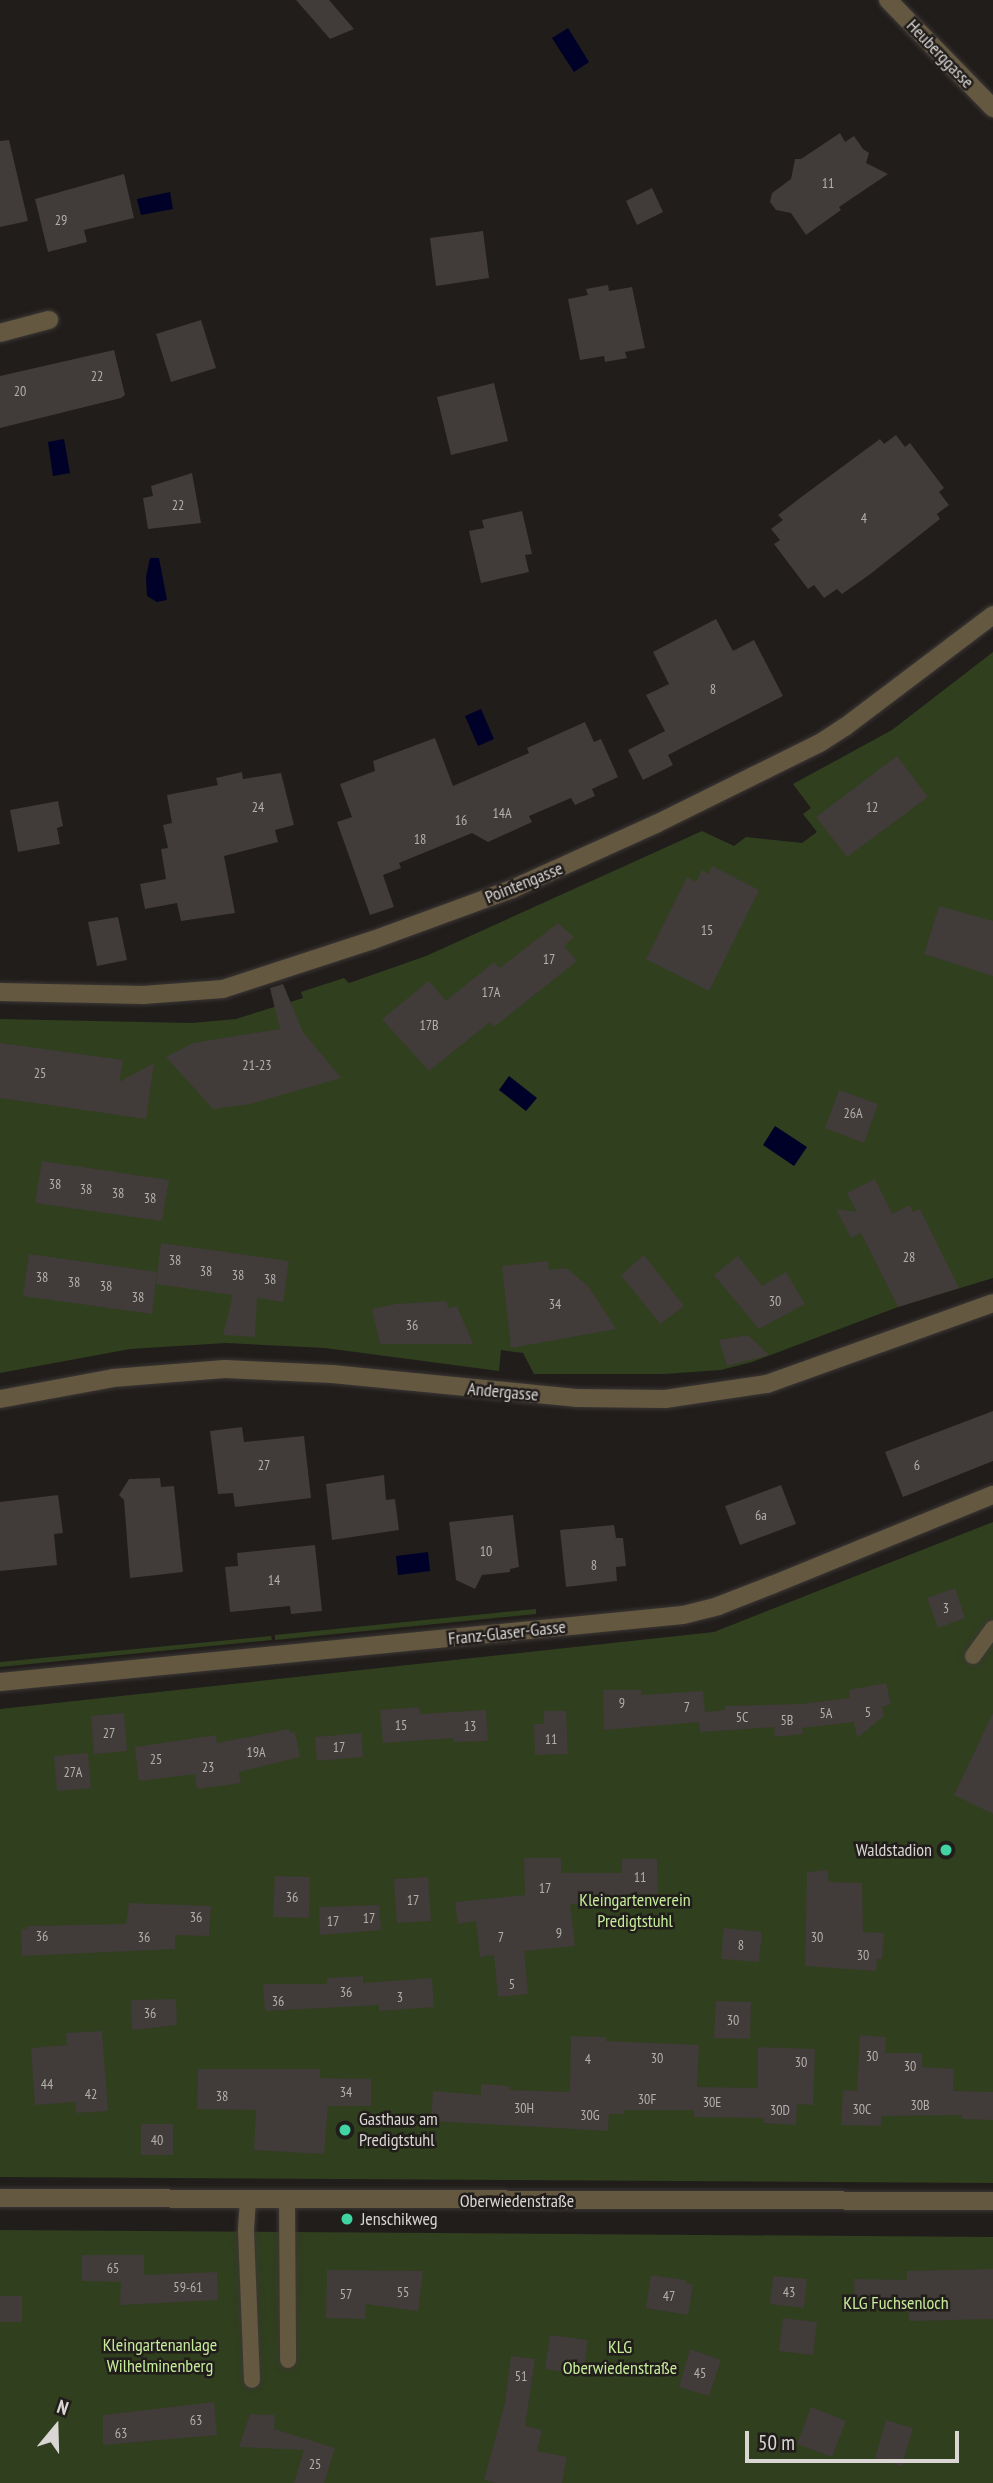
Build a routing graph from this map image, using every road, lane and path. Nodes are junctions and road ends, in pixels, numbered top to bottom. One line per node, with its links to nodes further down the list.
1 (888, 0): 2 (street, Heuberggasse)
2 (993, 108)
3 (49, 320): 4 (street)
4 (0, 333)
5 (993, 615): 6 (street, Pointengasse)
6 (0, 992)
7 (993, 1303): 8 (street, Andergasse)
8 (0, 1399)
9 (993, 1495): 12 (street, Franz-Glaser-Gasse)
10 (993, 1628): 11 (lane)
11 (973, 1656)
12 (0, 1682)
13 (0, 2198): 14 (street, Oberwiedenstraße)
14 (248, 2200): 15 (street, Oberwiedenstraße); 18 (lane)
15 (287, 2200): 16 (street, Oberwiedenstraße); 17 (lane)
16 (993, 2202)
17 (288, 2360)
18 (252, 2380)

